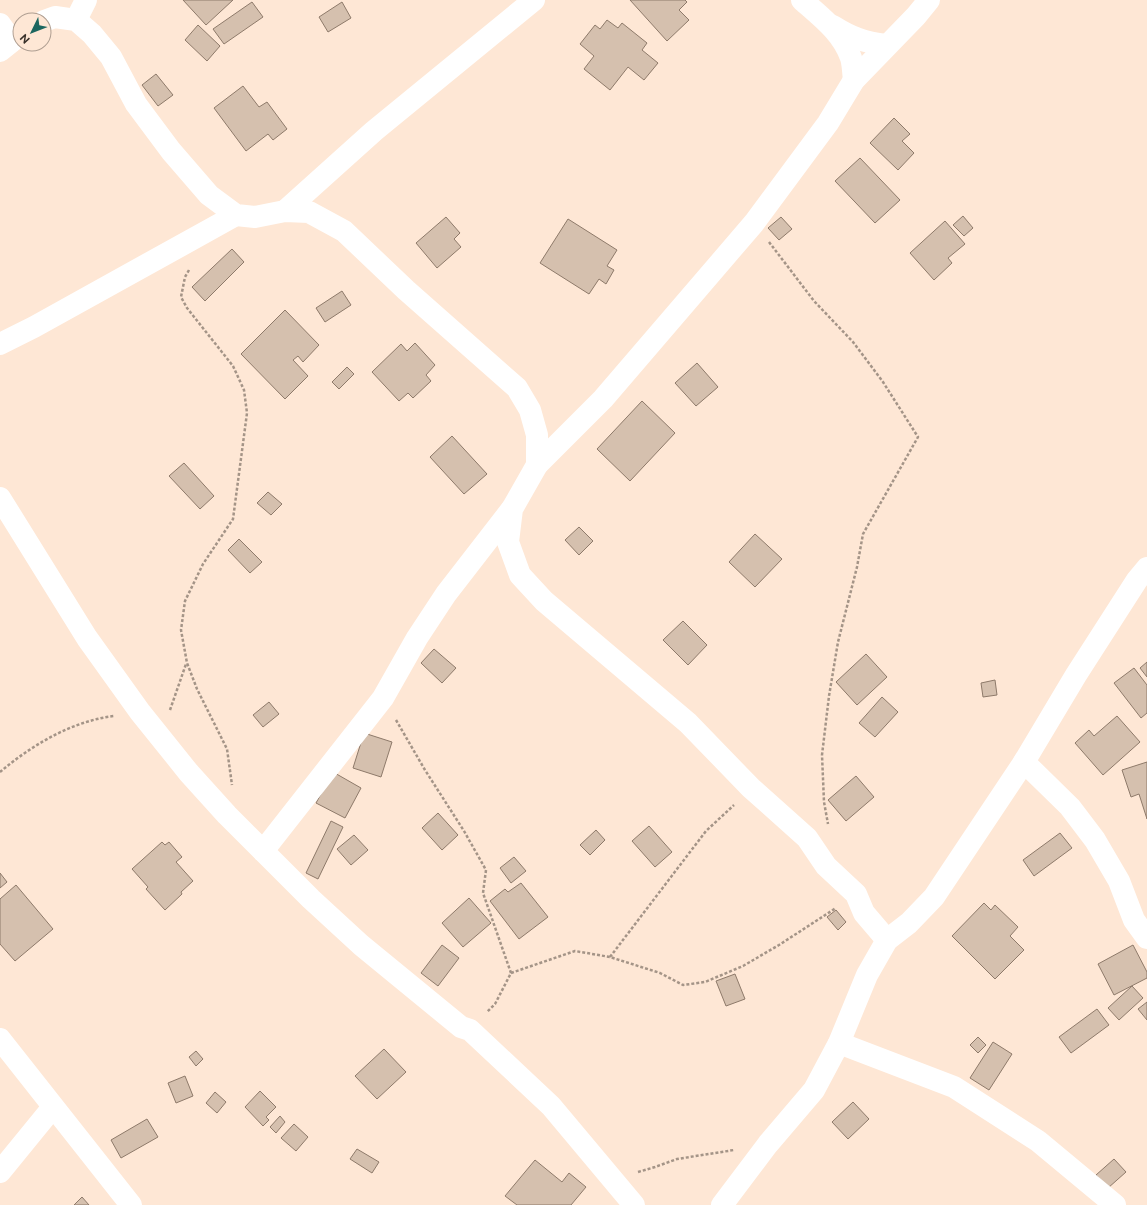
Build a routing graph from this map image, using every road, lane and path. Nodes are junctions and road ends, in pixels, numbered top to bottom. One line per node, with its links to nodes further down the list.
1 (86, 0): 6 (street)
2 (534, 0): 10 (street)
3 (802, 0): 7 (street)
4 (929, 0): 8 (street)
5 (52, 18): 6 (street)
6 (76, 20): 11 (street)
7 (828, 24): 8 (street); 9 (street)
8 (886, 45): 9 (street)
9 (854, 80): 12 (street)
10 (285, 211): 11 (street); 15 (street)
11 (236, 214): 14 (street)
12 (754, 223): 15 (street); 27 (path)
13 (192, 264): 19 (path)
14 (0, 344)
15 (537, 465): 17 (street)
16 (0, 498): 21 (street)
17 (512, 509): 20 (street); 25 (street)
18 (1147, 568): 23 (street)
19 (187, 663): 22 (path); 26 (path)
20 (383, 698): 28 (street); 33 (path)
21 (140, 712): 22 (street); 24 (path)
22 (161, 737): 26 (street)
23 (1024, 762): 30 (street); 31 (street)
24 (0, 772)
25 (752, 788): 29 (street); 32 (path)
26 (227, 815): 28 (street)
27 (829, 830)
28 (263, 851): 34 (street)
29 (856, 894): 31 (street); 32 (path)
30 (1147, 938)
31 (887, 940): 36 (street)
32 (610, 957): 33 (path)
33 (510, 973): 34 (path)
34 (470, 1030): 40 (street)
35 (0, 1039): 37 (street)
36 (839, 1043): 38 (street); 44 (street)
37 (53, 1106): 39 (street); 41 (street)
38 (768, 1144): 40 (path); 43 (street)
39 (0, 1172)
40 (613, 1180): 42 (street)
41 (131, 1205)
42 (634, 1205)
43 (722, 1205)
44 (1116, 1205)

